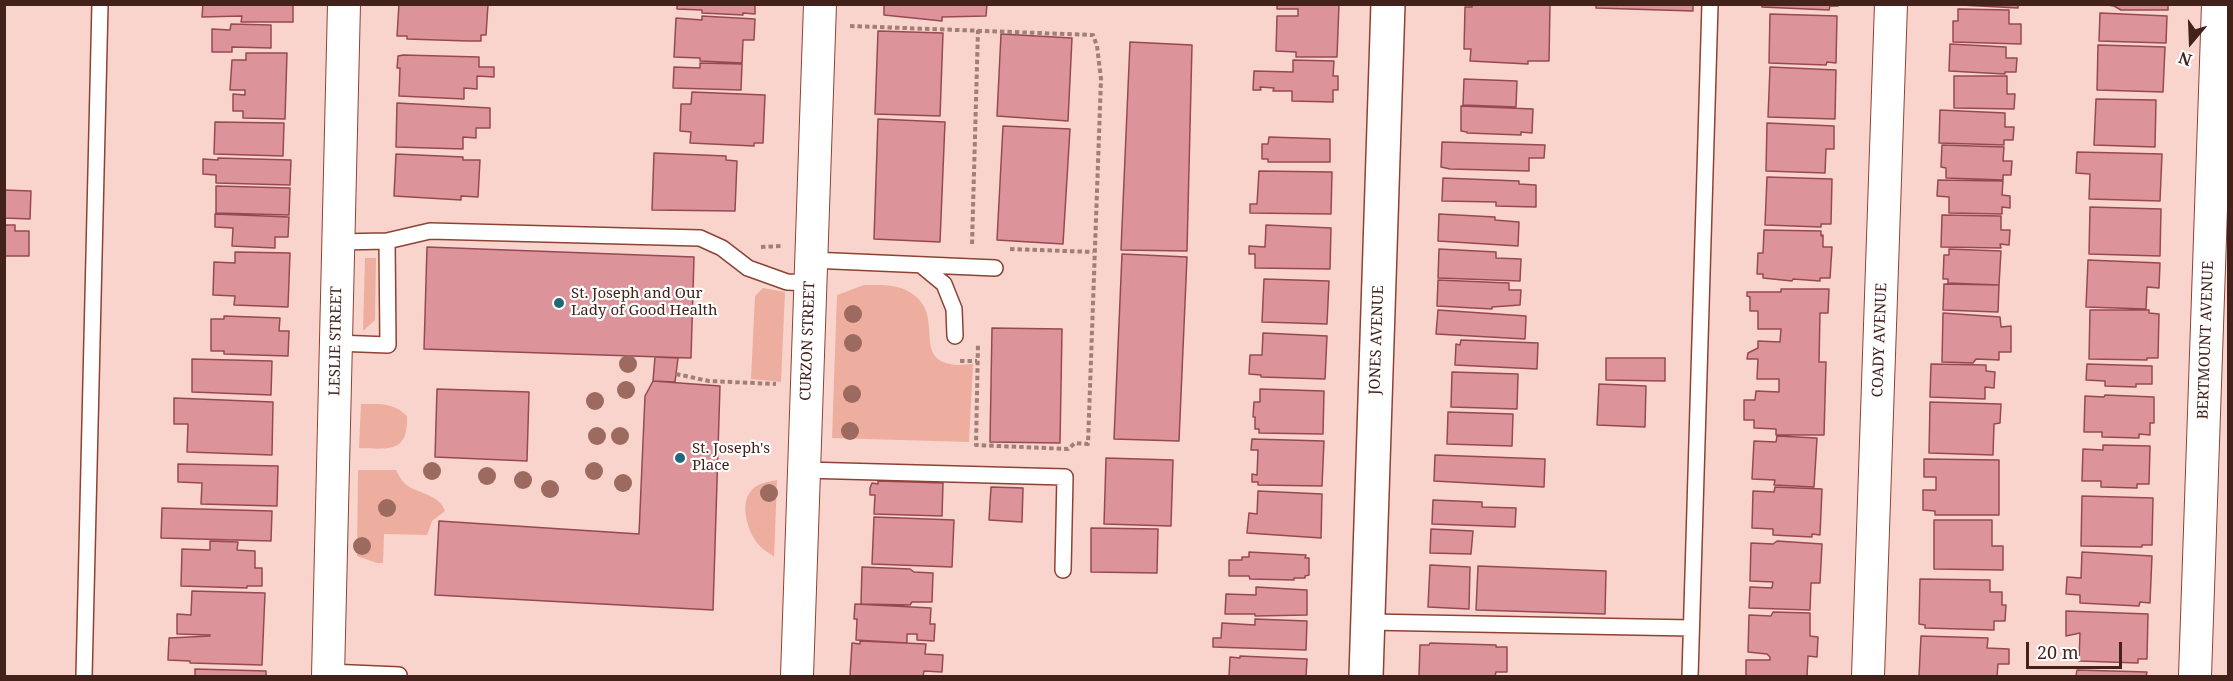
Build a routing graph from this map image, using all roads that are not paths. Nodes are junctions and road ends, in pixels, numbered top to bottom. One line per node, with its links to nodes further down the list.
1 (100, 4): 21 (lane)
2 (345, 4): 9 (street, LESLIE STREET)
3 (1388, 4): 17 (street, JONES AVENUE)
4 (1710, 4): 18 (lane)
5 (1892, 4): 25 (street, COADY AVENUE)
6 (2218, 4): 26 (street, BERTMOUNT AVENUE)
7 (830, 15): 12 (street, CURZON STREET)
8 (387, 241): 9 (lane); 12 (lane); 14 (lane)
9 (338, 242): 14 (street, LESLIE STREET)
10 (921, 265): 11 (lane); 12 (lane); 13 (lane)
11 (995, 267)
12 (811, 272): 15 (street, CURZON STREET)
13 (955, 336)
14 (336, 343): 19 (street, LESLIE STREET)
15 (804, 470): 16 (lane); 22 (street, CURZON STREET)
16 (1063, 570)
17 (1368, 622): 18 (lane); 23 (street, JONES AVENUE)
18 (1691, 628): 24 (lane)
19 (328, 674): 20 (lane)
20 (399, 675)
21 (84, 676)
22 (796, 676)
23 (1366, 676)
24 (1690, 676)
25 (1868, 676)
26 (2195, 676)

